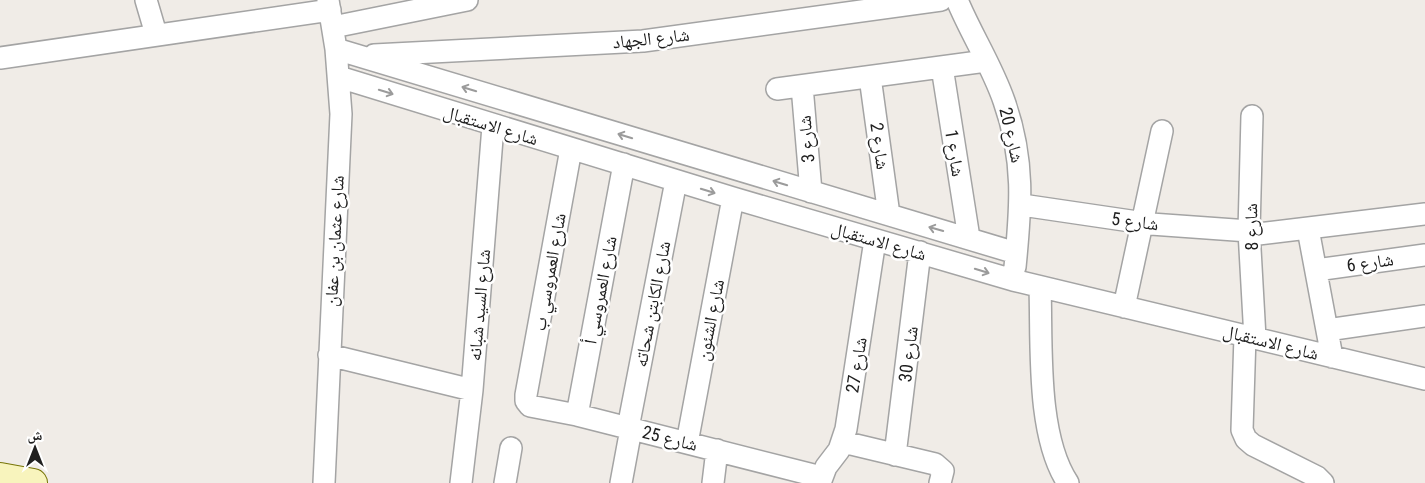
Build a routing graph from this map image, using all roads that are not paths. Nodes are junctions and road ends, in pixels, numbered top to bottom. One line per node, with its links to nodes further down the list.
1 (146, 0): 6 (street)
2 (467, 0): 5 (street)
3 (941, 0): 8 (street, شارع الجهاد)
4 (957, 0): 10 (street, شارع 20)
5 (330, 12): 6 (street); 7 (street, شارع عثمان بن عفان)
6 (156, 34): 9 (street)
7 (336, 49): 8 (street, شارع الاستقبال); 13 (street, شارع عثمان بن عفان)
8 (359, 56): 22 (street, شارع الاستقبال, one-way to 8)
9 (0, 58)
10 (986, 61): 11 (street); 24 (street, شارع 20)
11 (942, 67): 12 (street); 30 (street, شارع 1)
12 (870, 77): 14 (street); 26 (street, شارع 2)
13 (339, 78): 17 (street, شارع الاستقبال, one-way to 17); 42 (street, شارع عثمان بن عفان)
14 (802, 86): 15 (street); 22 (street, شارع 3)
15 (777, 89)
16 (1252, 116): 29 (street, شارع 8)
17 (493, 126): 19 (street, شارع الاستقبال); 45 (street, شارع السيد شبانه)
18 (1162, 131): 27 (street)
19 (571, 149): 20 (street, شارع الاستقبال); 46 (street, شارع العمروسي ب)
20 (624, 164): 21 (street, شارع الاستقبال); 47 (street, شارع العمروسي أ)
21 (676, 181): 23 (street, شارع الاستقبال, one-way to 23); 48 (street, شارع الكابتن شحاته)
22 (811, 192): 26 (street, شارع الاستقبال)
23 (734, 198): 31 (street, شارع الاستقبال); 50 (street, شارع الشئون)
24 (1022, 205): 27 (street, شارع 5); 33 (street, شارع 20)
25 (1425, 214): 28 (street, شارع 5)
26 (889, 215): 30 (street, شارع الاستقبال, one-way to 26)
27 (1142, 222): 29 (street, شارع 5); 38 (street)
28 (1308, 228): 29 (street, شارع 5); 35 (street)
29 (1250, 233): 41 (street, شارع 8)
30 (969, 238): 33 (street, شارع الاستقبال)
31 (875, 240): 32 (street, شارع الاستقبال); 49 (street, شارع 27)
32 (920, 252): 36 (street, شارع الاستقبال, one-way to 36); 53 (street, شارع 30)
33 (1016, 253): 36 (street, شارع 20)
34 (1425, 255): 35 (street, شارع 6)
35 (1316, 270): 40 (street)
36 (1013, 280): 37 (street, شارع الاستقبال)
37 (1040, 287): 38 (street, شارع الاستقبال); 63 (street)
38 (1124, 307): 41 (street, شارع الاستقبال)
39 (1425, 316): 40 (street)
40 (1327, 330): 43 (street)
41 (1250, 337): 43 (street, شارع الاستقبال); 64 (street, شارع 8)
42 (329, 355): 45 (street); 57 (street, شارع عثمان بن عفان)
43 (1332, 357): 44 (street, شارع الاستقبال)
44 (1425, 379)
45 (472, 390): 58 (street, شارع السيد شبانه)
46 (526, 395): 47 (street, شارع 25)
47 (577, 416): 48 (street, شارع 25)
48 (630, 428): 50 (street, شارع 25); 60 (street, شارع الكابتن شحاته)
49 (843, 442): 53 (street); 55 (street, شارع 27)
50 (686, 443): 52 (street, شارع 25)
51 (511, 448): 59 (street)
52 (716, 450): 55 (street, شارع 25); 61 (street)
53 (895, 454): 62 (street)
54 (0, 477): 56 (street)
55 (820, 480)
56 (33, 483)
57 (324, 483)
58 (461, 483)
59 (505, 483)
60 (621, 483)
61 (714, 483)
62 (940, 483)
63 (1068, 483)
64 (1323, 483)

